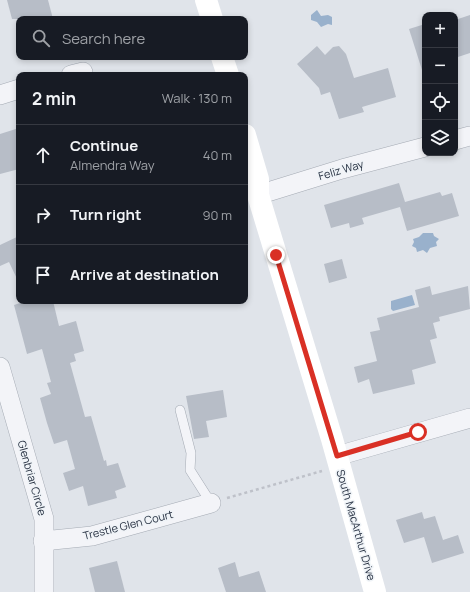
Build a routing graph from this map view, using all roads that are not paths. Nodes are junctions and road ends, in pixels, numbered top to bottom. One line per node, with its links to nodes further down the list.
1 (206, 0): 2 (street)
2 (211, 16)
3 (223, 60): 4 (street)
4 (227, 72)
5 (470, 136): 6 (street)
6 (458, 139)
7 (248, 145): 9 (street, South MacArthur Drive)
8 (422, 148): 9 (street, Feliz Way)
9 (258, 195): 13 (street, South MacArthur Drive)
10 (0, 367): 15 (street, Glenbriar Circle)
11 (180, 410): 14 (lane)
12 (470, 418): 13 (street)
13 (338, 461): 17 (street, South MacArthur Drive)
14 (211, 503): 15 (street, Trestle Glen Court)
15 (43, 541): 16 (street, Glenbriar Circle)
16 (44, 592)
17 (375, 592)

